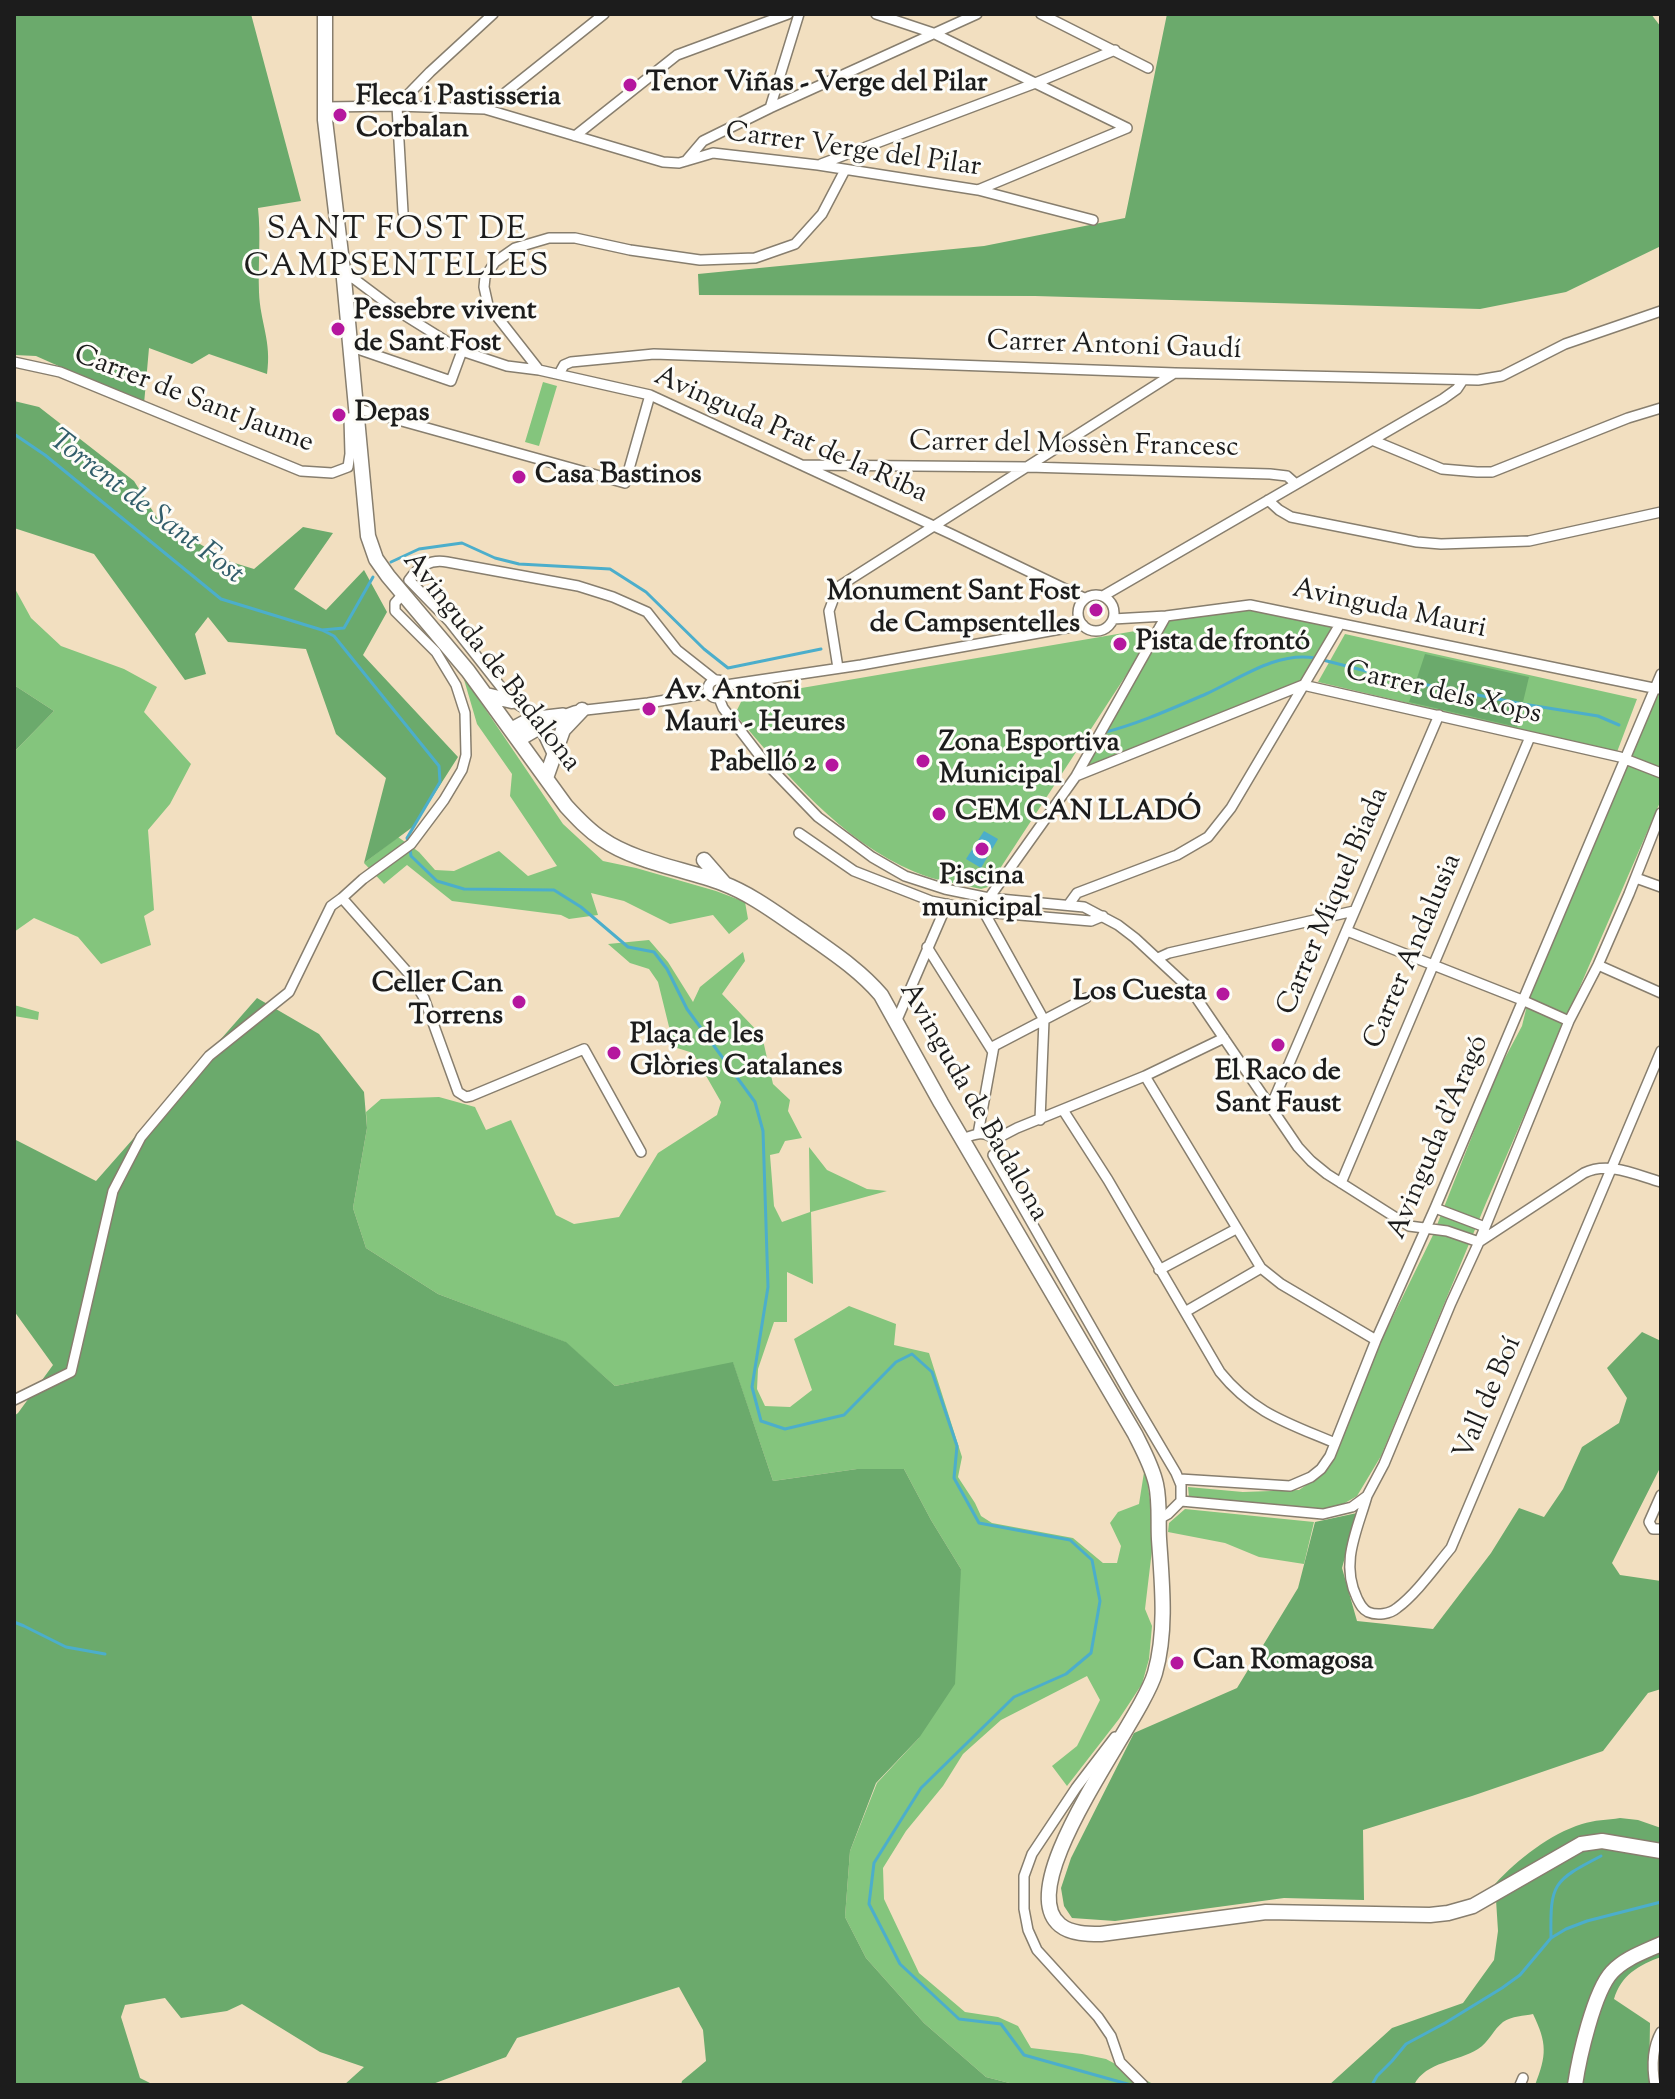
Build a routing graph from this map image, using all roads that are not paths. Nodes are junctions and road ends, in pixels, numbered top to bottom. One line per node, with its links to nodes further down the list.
1 (325, 14): 14 (street, Avinguda de Badalona)
2 (493, 14): 13 (street)
3 (604, 14): 16 (street)
4 (788, 14): 17 (street)
5 (799, 14): 15 (street)
6 (876, 14): 9 (street)
7 (977, 14): 9 (street)
8 (1041, 14): 10 (street)
9 (933, 33): 12 (street); 15 (street)
10 (1115, 50): 11 (street); 12 (street)
11 (1148, 68)
12 (1033, 84): 19 (street); 21 (street)
13 (397, 106): 14 (street, Carrer Verge del Pilar); 16 (street, Carrer Verge del Pilar); 22 (street)
14 (325, 107): 24 (street, Avinguda de Badalona)
15 (770, 108): 18 (street)
16 (485, 109): 17 (street, Carrer Verge del Pilar)
17 (575, 136): 18 (street, Carrer Verge del Pilar)
18 (686, 161): 19 (street, Carrer Verge del Pilar)
19 (818, 165): 20 (street, Carrer Verge del Pilar)
20 (845, 170): 21 (street, Carrer Verge del Pilar); 29 (street)
21 (978, 190): 23 (street, Carrer Verge del Pilar)
22 (403, 212)
23 (1093, 220)
24 (344, 279): 26 (street, Avinguda de Badalona); 27 (street, Avinguda Prat de la Riba)
25 (1661, 311): 32 (street, Carrer Antoni Gaudí)
26 (349, 346): 27 (street); 35 (street, Avinguda de Badalona)
27 (462, 351): 29 (street, Avinguda Prat de la Riba)
28 (14, 362): 35 (street, Carrer de Sant Jaume)
29 (539, 370): 31 (street, Avinguda Prat de la Riba)
30 (1175, 373): 31 (street, Carrer Antoni Gaudí); 32 (street, Carrer Antoni Gaudí); 38 (street)
31 (559, 374): 33 (street, Avinguda Prat de la Riba)
32 (1463, 380): 36 (street)
33 (650, 395): 35 (street); 37 (street, Avinguda Prat de la Riba)
34 (1661, 408): 36 (street)
35 (356, 413): 43 (street, Avinguda de Badalona)
36 (1372, 440): 39 (street)
37 (799, 465): 38 (street, Carrer del Mossèn Francesc); 42 (street, Avinguda Prat de la Riba)
38 (1028, 467): 39 (street, Carrer del Mossèn Francesc); 42 (street)
39 (1296, 484): 40 (street)
40 (1268, 500): 41 (street); 44 (street)
41 (1661, 512)
42 (934, 526): 45 (street, Avinguda Prat de la Riba); 50 (street)
43 (403, 594): 57 (street, Avinguda de Badalona); 76 (street)
44 (1103, 596): 45 (street); 47 (street)
45 (1084, 598): 49 (street)
46 (1166, 616): 47 (street, Avinguda Mauri); 48 (street, Avinguda Mauri); 68 (street)
47 (1113, 619): 49 (street)
48 (1340, 624): 54 (street); 55 (street, Avinguda Mauri)
49 (1083, 625): 50 (street)
50 (838, 668): 53 (street)
51 (1661, 674): 55 (street, Avinguda d'Aragó)
52 (715, 680): 53 (street); 56 (street); 59 (street)
53 (726, 685): 58 (street)
54 (1303, 685): 61 (street, Carrer dels Xops); 68 (street, Carrer dels Xops); 79 (street)
55 (1658, 689): 66 (street, Avinguda d'Aragó)
56 (709, 693): 58 (street); 60 (street)
57 (486, 695): 59 (street); 63 (street, Avinguda de Badalona)
58 (719, 698): 77 (street)
59 (512, 701): 62 (street)
60 (582, 710): 62 (street); 65 (street)
61 (1439, 715): 64 (street, Carrer dels Xops); 80 (street, Carrer Miquel Biada)
62 (540, 721): 63 (street); 65 (street)
63 (515, 735): 69 (street, Avinguda de Badalona)
64 (1530, 737): 66 (street, Carrer dels Xops); 86 (street, Carrer Andalusia)
65 (554, 752): 69 (street)
66 (1625, 760): 67 (street, Carrer dels Xops); 90 (street, Avinguda d'Aragó)
67 (1661, 773)
68 (1076, 776): 77 (street)
69 (546, 778): 74 (street, Avinguda de Badalona)
70 (1661, 813): 73 (street)
71 (799, 833): 78 (street)
72 (704, 860): 74 (street)
73 (1636, 878): 75 (street); 87 (street)
74 (724, 884): 93 (street, Avinguda de Badalona)
75 (1661, 887)
76 (342, 898): 104 (street); 120 (street)
77 (989, 898): 79 (street)
78 (947, 904): 81 (street); 84 (street)
79 (1069, 904): 82 (street)
80 (1354, 911): 83 (street, Carrer Miquel Biada); 85 (street)
81 (984, 912): 82 (street); 91 (street)
82 (1103, 916): 85 (street)
83 (1347, 931): 86 (street); 98 (street, Carrer Miquel Biada)
84 (927, 947): 93 (street); 96 (street)
85 (1158, 958): 94 (street)
86 (1434, 965): 90 (street); 109 (street, Carrer Andalusia)
87 (1598, 965): 88 (street); 92 (street)
88 (1661, 993)
89 (1086, 998): 91 (street)
90 (1522, 1000): 92 (street); 110 (street, Avinguda d'Aragó)
91 (1044, 1020): 96 (street); 100 (street)
92 (1569, 1021): 112 (street)
93 (896, 1022): 102 (street, Avinguda de Badalona)
94 (1224, 1038): 97 (street); 98 (street)
95 (1661, 1051): 107 (street, Vall de Boí)
96 (993, 1052): 101 (street)
97 (1145, 1076): 99 (street); 113 (street)
98 (1271, 1106): 109 (street)
99 (1063, 1110): 100 (street); 117 (street)
100 (1040, 1120): 103 (street)
101 (978, 1134): 102 (street); 103 (street)
102 (963, 1139): 106 (street, Avinguda de Badalona)
103 (994, 1140): 105 (street)
104 (641, 1152)
105 (993, 1155): 106 (street); 123 (street)
106 (978, 1165): 122 (street, Avinguda de Badalona)
107 (1612, 1168): 108 (street); 111 (street); 126 (street, Vall de Boí)
108 (1661, 1182)
109 (1341, 1183): 114 (street)
110 (1435, 1208): 112 (street); 114 (street, Avinguda d'Aragó)
111 (1511, 1222): 112 (street); 115 (street)
112 (1485, 1227): 115 (street)
113 (1236, 1229): 116 (street); 117 (street)
114 (1425, 1229): 115 (street); 119 (street, Avinguda d'Aragó)
115 (1479, 1242): 126 (street)
116 (1261, 1268): 118 (street); 119 (street)
117 (1159, 1270): 118 (street)
118 (1185, 1312): 121 (street)
119 (1376, 1340): 121 (street, Avinguda d'Aragó)
120 (14, 1400)
121 (1335, 1443): 124 (street, Avinguda d'Aragó)
122 (1151, 1467): 123 (street); 128 (street, Avinguda de Badalona)
123 (1173, 1469): 124 (street)
124 (1180, 1479): 127 (street)
125 (1661, 1495): 129 (street)
126 (1367, 1496): 127 (street)
127 (1181, 1501): 128 (street)
128 (1159, 1519): 130 (street, Avinguda de Badalona)
129 (1661, 1529)
130 (1126, 1727): 131 (street, Avinguda de Badalona); 134 (street)
131 (1661, 1851)
132 (1661, 1944): 135 (street)
133 (1661, 2032): 136 (street)
134 (1143, 2085)
135 (1575, 2085)
136 (1655, 2085)

